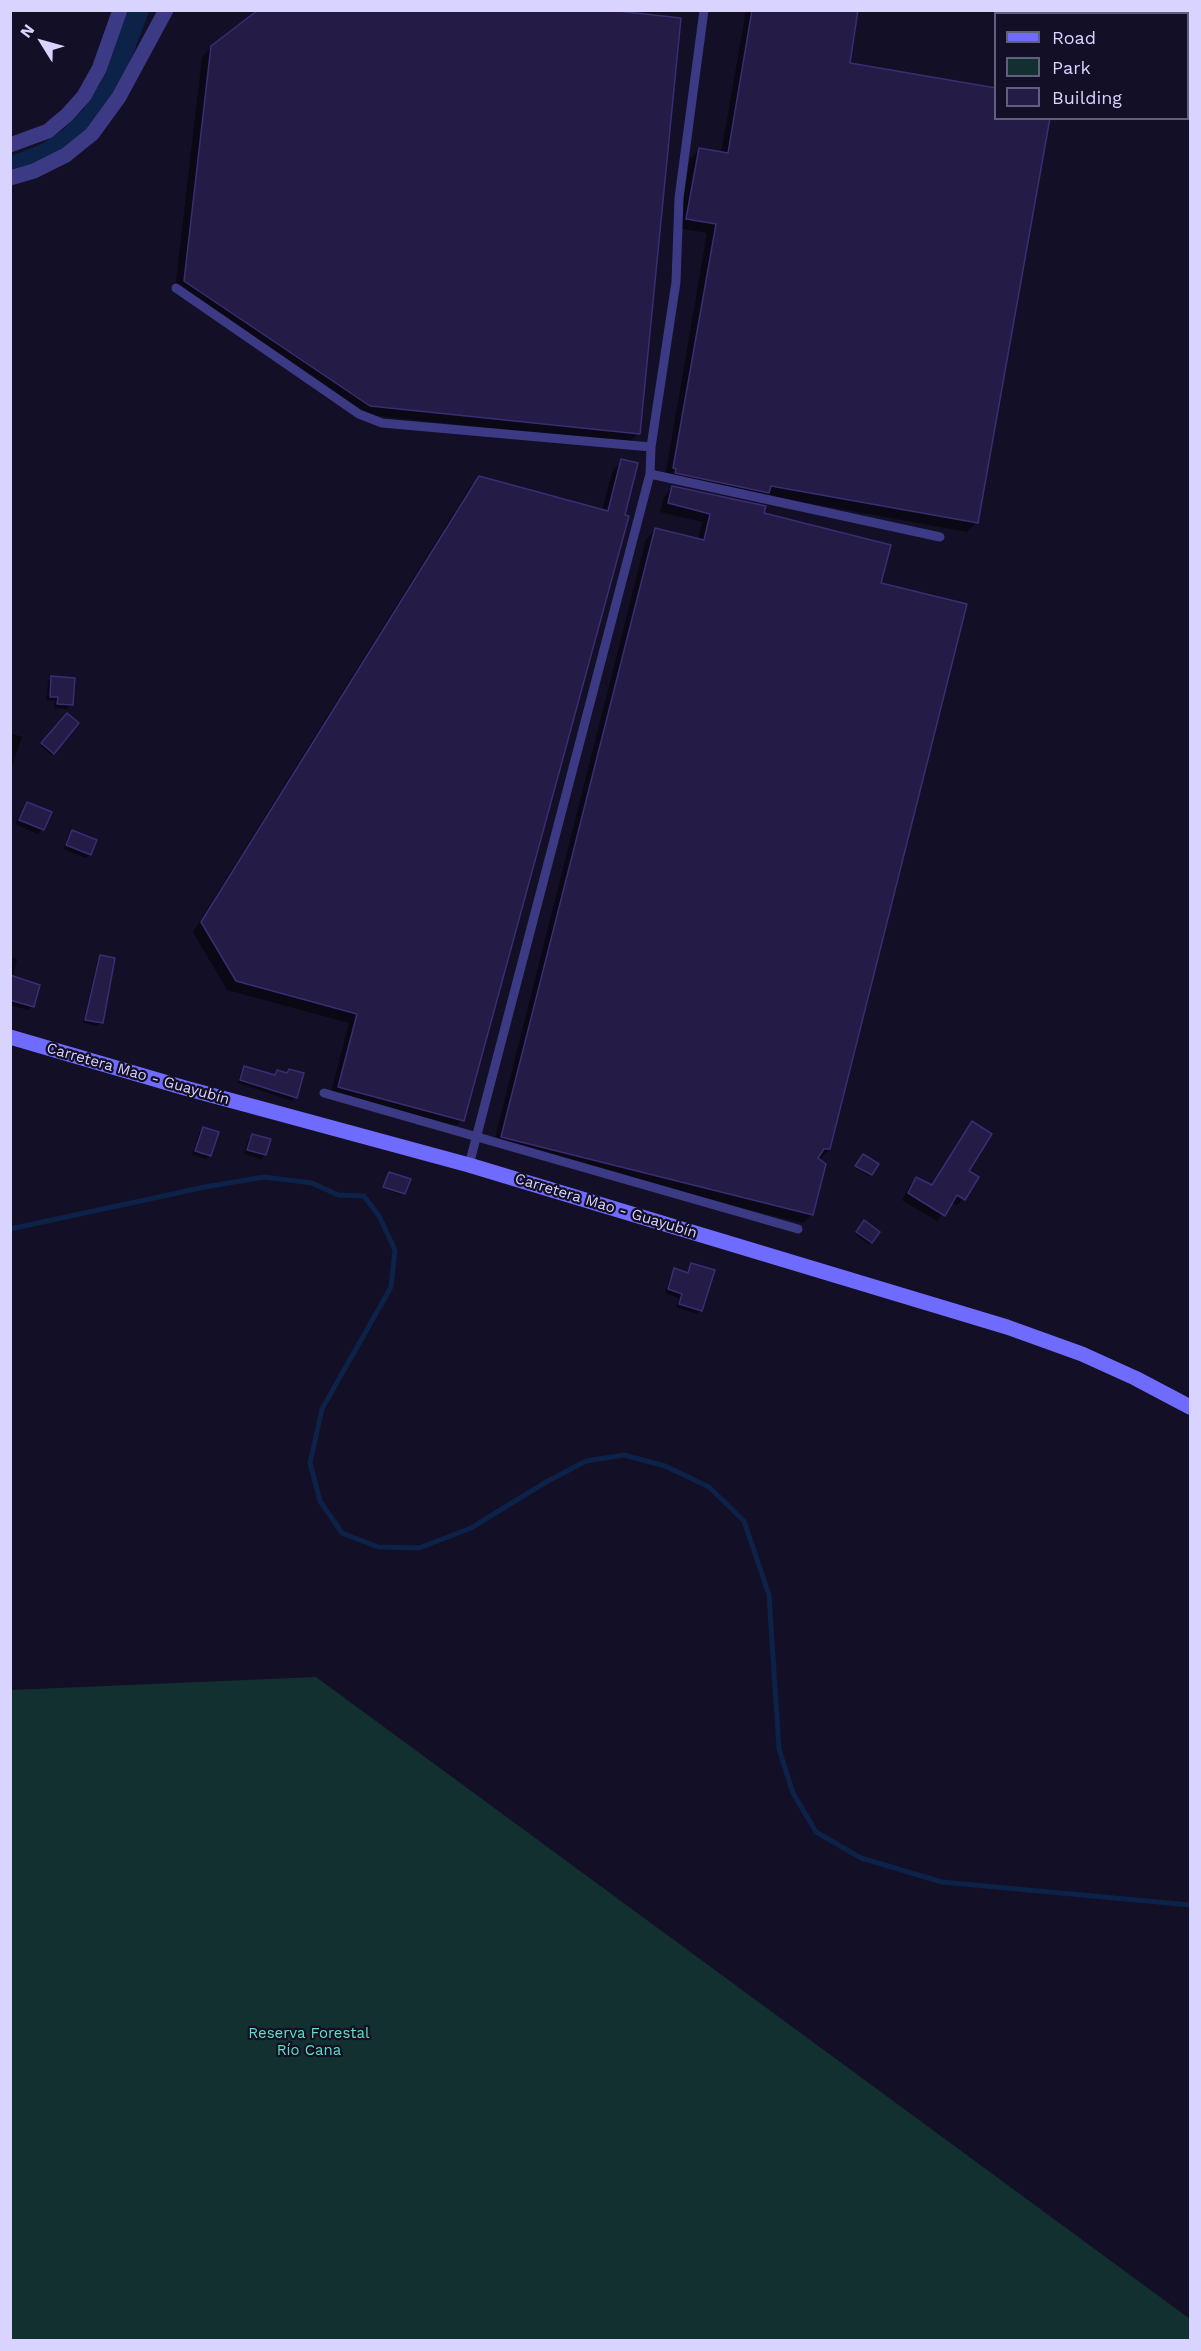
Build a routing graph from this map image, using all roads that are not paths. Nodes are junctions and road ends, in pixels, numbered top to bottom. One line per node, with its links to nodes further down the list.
1 (120, 10): 4 (street)
2 (166, 10): 5 (street)
3 (704, 10): 7 (lane)
4 (10, 145)
5 (10, 178)
6 (176, 288): 7 (lane)
7 (651, 447): 8 (lane)
8 (650, 474): 9 (lane); 12 (lane)
9 (940, 537)
10 (10, 1037): 13 (main road, Carretera Mao - Guayubín)
11 (324, 1094): 12 (lane)
12 (477, 1138): 13 (lane); 14 (lane)
13 (469, 1165): 15 (main road, Carretera Mao - Guayubín)
14 (798, 1229)
15 (1191, 1407)

